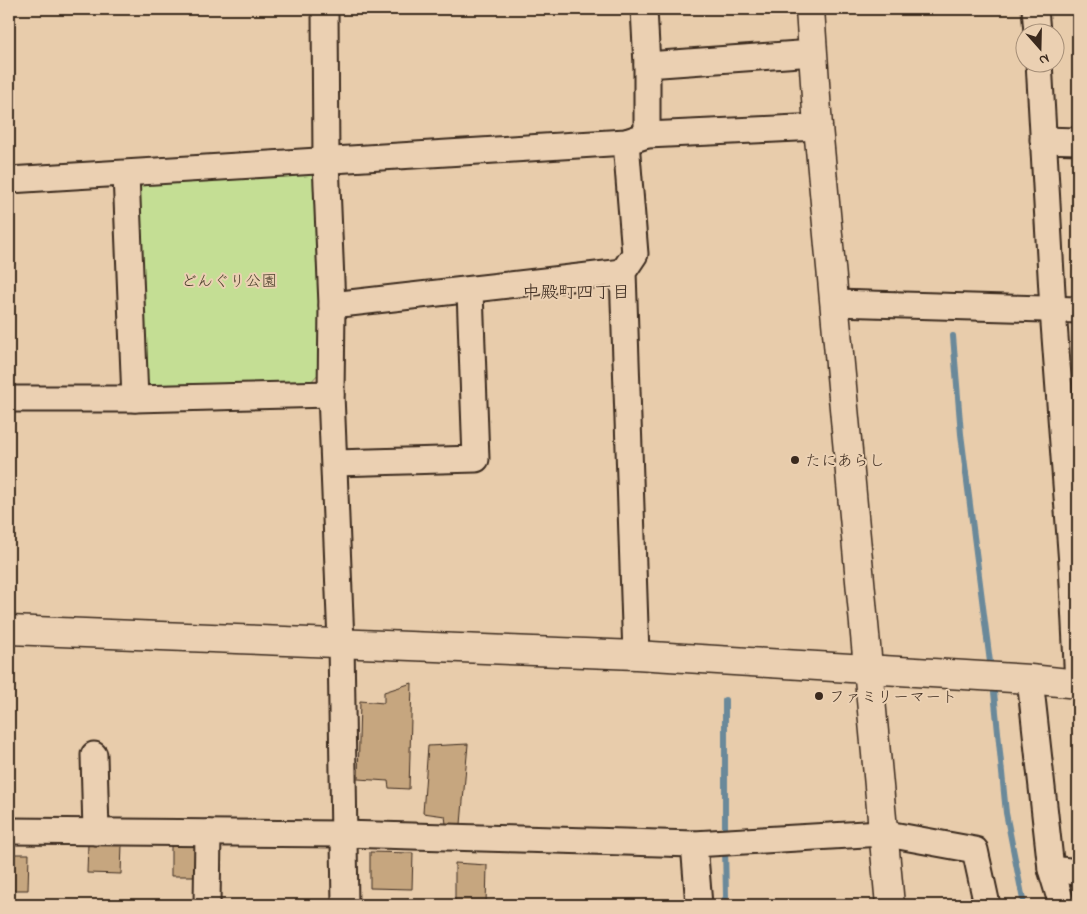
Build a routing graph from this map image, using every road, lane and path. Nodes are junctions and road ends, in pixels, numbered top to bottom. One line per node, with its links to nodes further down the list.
1 (325, 9): 13 (street)
2 (644, 9): 7 (street)
3 (810, 9): 6 (street)
4 (1035, 9): 5 (street)
5 (1036, 22)
6 (813, 53): 7 (street); 9 (street)
7 (647, 66): 10 (street)
8 (1039, 72): 11 (street)
9 (818, 127): 10 (street); 18 (street)
10 (636, 138): 13 (street); 16 (street)
11 (1043, 140): 12 (street); 20 (street)
12 (1078, 141)
13 (326, 162): 14 (street); 19 (street)
14 (126, 174): 15 (street); 24 (street)
15 (9, 180)
16 (623, 272): 17 (street); 29 (street)
17 (470, 290): 19 (street); 25 (street)
18 (836, 303): 20 (street); 30 (street)
19 (332, 305): 22 (street)
20 (1053, 310): 21 (street); 26 (street)
21 (1078, 310)
22 (332, 394): 24 (street); 25 (street)
23 (9, 399): 24 (street)
24 (136, 399)
25 (336, 463): 28 (street)
26 (1075, 564): 32 (street)
27 (9, 630): 28 (street)
28 (341, 642): 29 (street); 37 (street)
29 (636, 655): 30 (street)
30 (869, 671): 31 (street); 38 (street)
31 (1030, 679): 32 (street); 40 (street)
32 (1078, 684)
33 (94, 756): 35 (street)
34 (9, 831): 35 (street)
35 (96, 832): 36 (street)
36 (208, 833): 37 (street); 42 (street)
37 (343, 834): 39 (street); 43 (street)
38 (882, 834): 39 (street); 45 (street); 46 (street)
39 (694, 844): 44 (street)
40 (1051, 869): 41 (street); 47 (street)
41 (1078, 872)
42 (207, 905)
43 (345, 905)
44 (698, 905)
45 (890, 905)
46 (987, 905)
47 (1062, 905)

